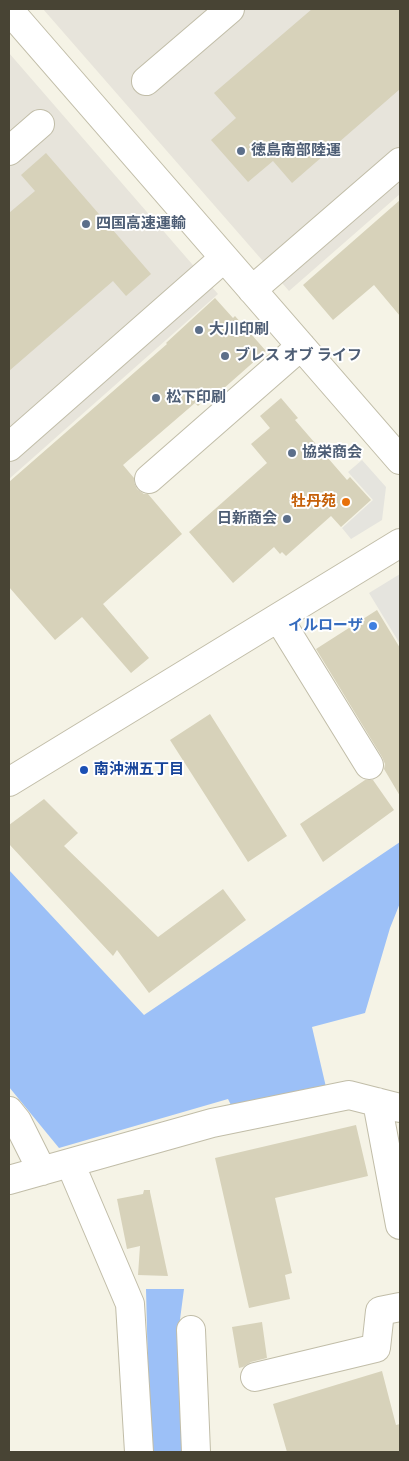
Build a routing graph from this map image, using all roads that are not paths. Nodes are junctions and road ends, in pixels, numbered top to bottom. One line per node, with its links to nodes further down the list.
1 (230, 9): 3 (street)
2 (9, 10): 7 (street)
3 (146, 81)
4 (40, 124): 5 (street)
5 (9, 151)
6 (400, 162): 8 (street)
7 (224, 258): 8 (street); 10 (street)
8 (252, 290): 9 (street)
9 (302, 346): 11 (street); 12 (street)
10 (9, 447)
11 (400, 460)
12 (150, 479)
13 (400, 543): 14 (street)
14 (279, 619): 15 (street); 16 (street)
15 (369, 765)
16 (9, 782)
17 (389, 1105): 19 (street); 22 (street)
18 (9, 1111): 20 (street)
19 (70, 1163): 20 (street); 26 (street)
20 (42, 1171): 21 (street)
21 (9, 1180)
22 (400, 1225)
23 (400, 1306): 25 (street)
24 (191, 1330): 27 (street)
25 (255, 1377)
26 (139, 1452)
27 (196, 1452)

